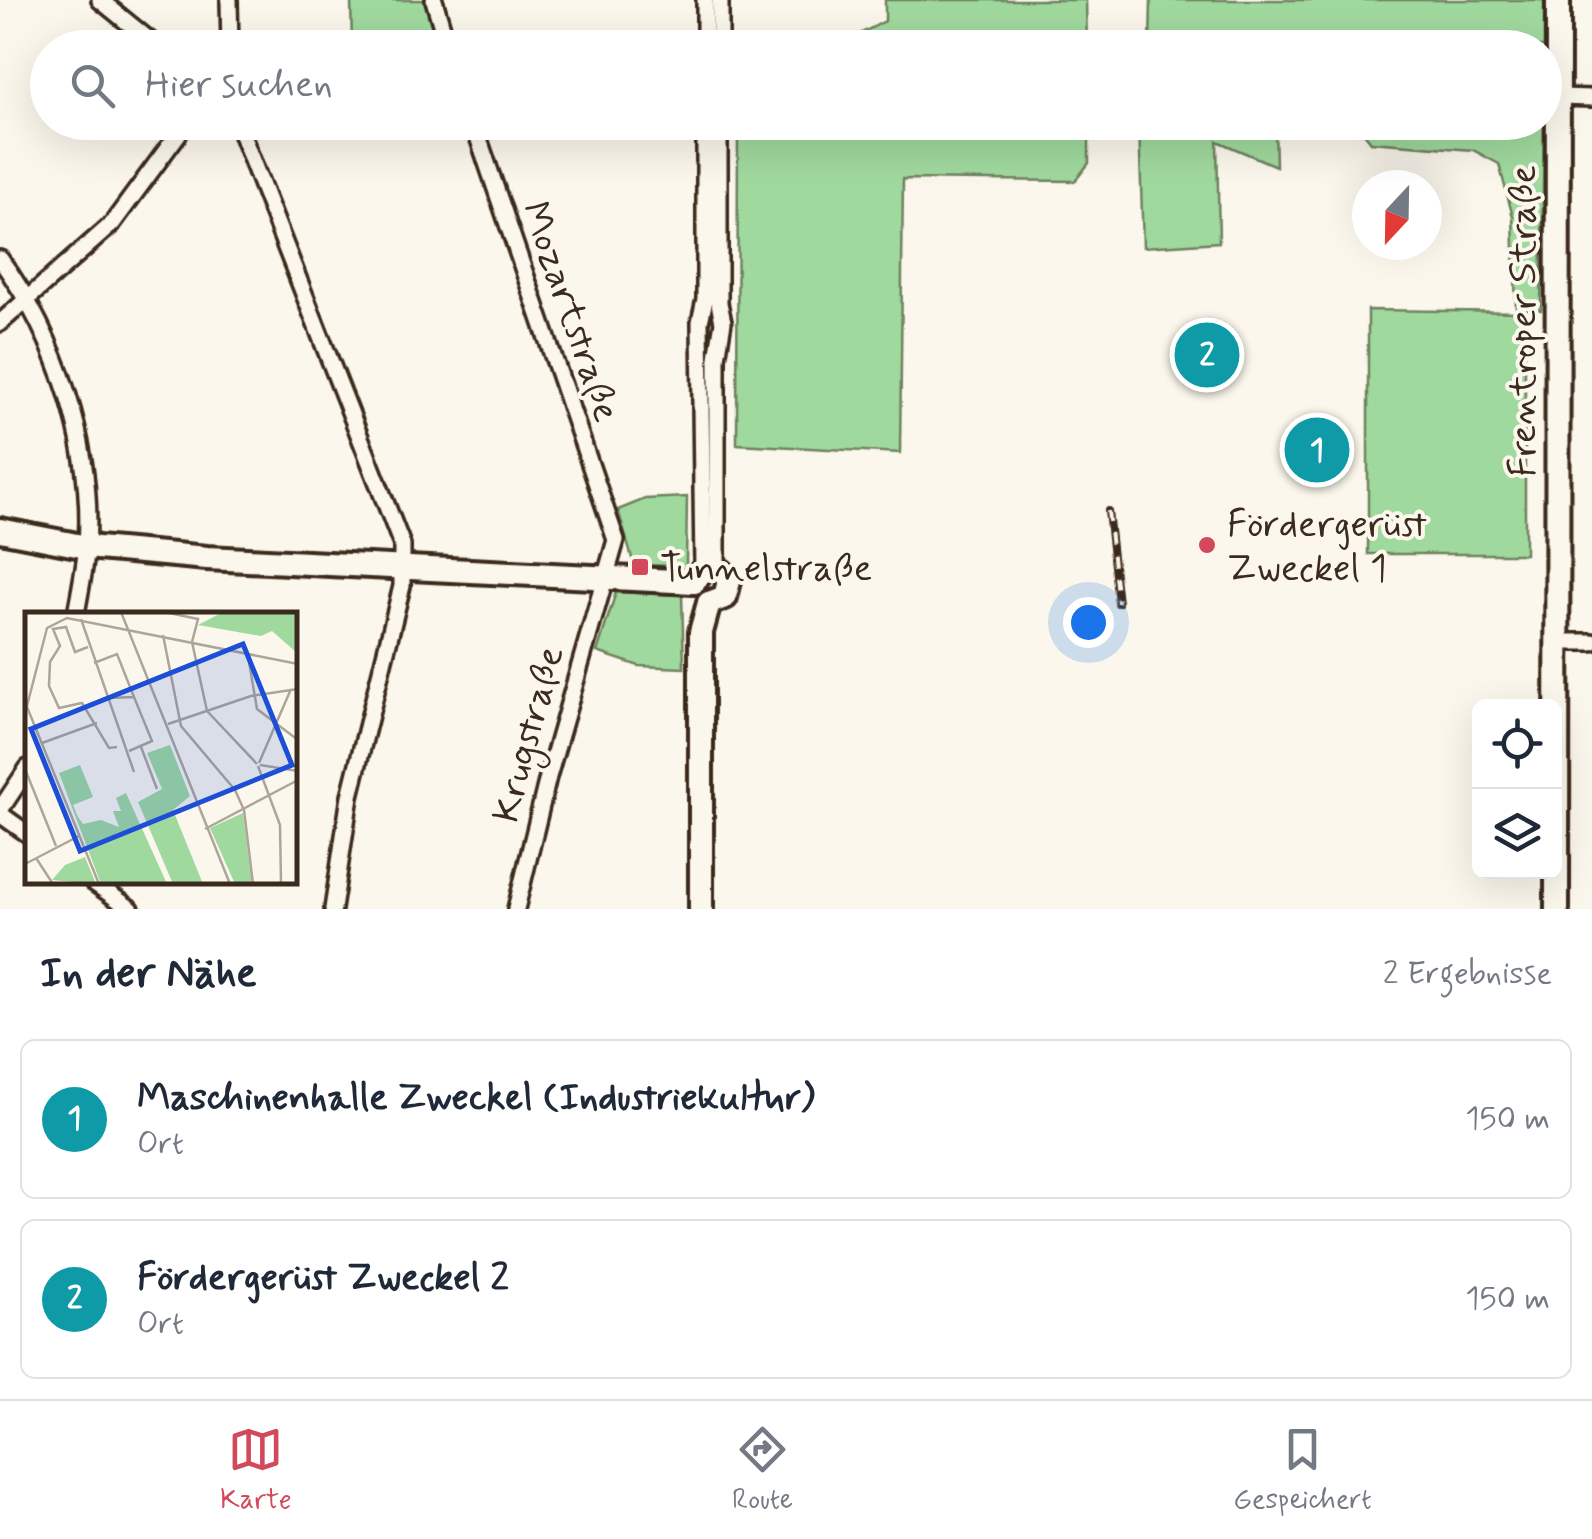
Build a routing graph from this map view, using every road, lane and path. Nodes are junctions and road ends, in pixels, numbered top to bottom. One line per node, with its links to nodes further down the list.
1 (100, 0): 7 (street)
2 (229, 0): 8 (street)
3 (434, 0): 9 (street)
4 (705, 0): 10 (street)
5 (720, 0): 11 (street)
6 (1558, 0): 12 (street, Frentroper Straße)
7 (137, 30)
8 (230, 30)
9 (443, 30)
10 (705, 30)
11 (720, 30)
12 (1558, 30)
13 (1562, 97): 14 (street)
14 (1592, 98)
15 (175, 140): 22 (street)
16 (245, 140): 26 (street)
17 (479, 140): 28 (street, Mozartstraße)
18 (704, 140): 27 (street)
19 (719, 140): 27 (street)
20 (1558, 140): 31 (street, Frentroper Straße)
21 (0, 259): 22 (street)
22 (29, 300): 23 (street); 25 (street)
23 (0, 323)
24 (0, 530): 25 (street)
25 (87, 547): 26 (street); 30 (street)
26 (404, 567): 28 (street); 38 (street)
27 (705, 573): 28 (street); 29 (street); 29 (street)
28 (607, 577): 39 (street, Krugstraße)
29 (709, 603): 40 (street)
30 (76, 612)
31 (1556, 642): 32 (street); 41 (street, Frentroper Straße)
32 (1592, 642)
33 (25, 773): 34 (street)
34 (0, 812): 35 (street)
35 (25, 832)
36 (96, 884): 37 (street)
37 (131, 909)
38 (333, 909)
39 (516, 909)
40 (701, 909)
41 (1556, 909)

